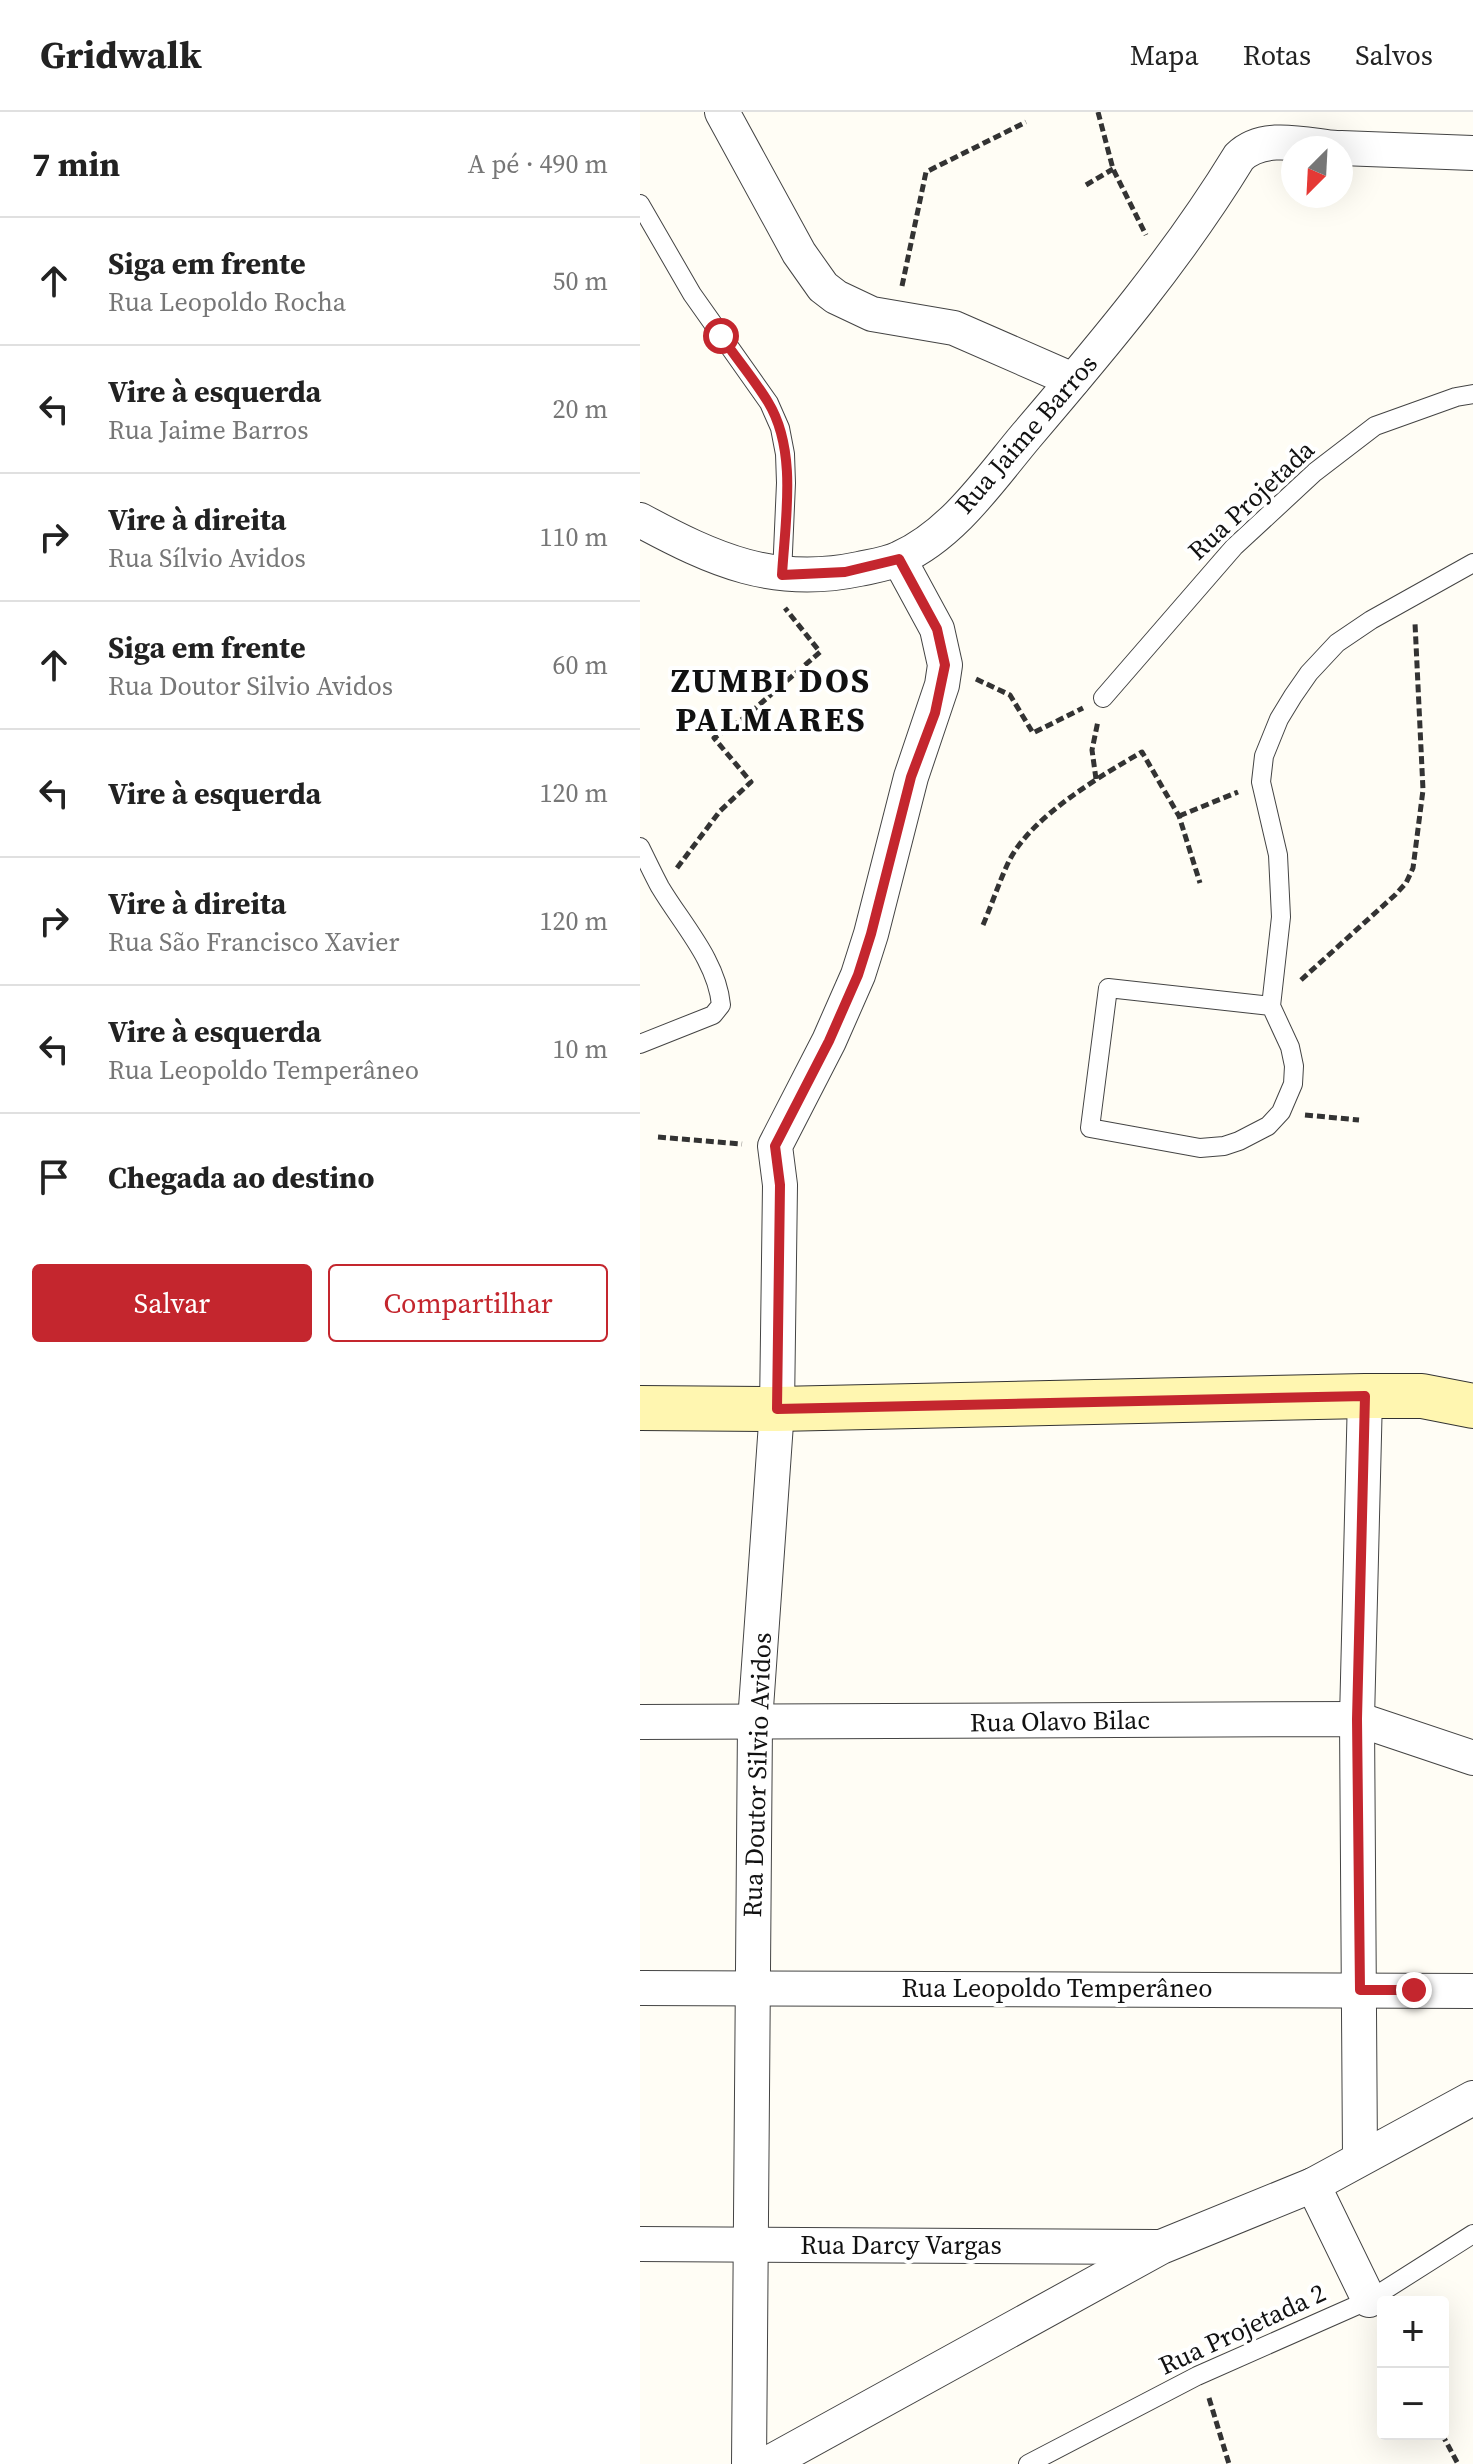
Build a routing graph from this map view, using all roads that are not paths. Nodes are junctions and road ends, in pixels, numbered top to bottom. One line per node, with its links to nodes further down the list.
1 (722, 112): 6 (street)
2 (1281, 144): 6 (street, Rua Jaime Barros)
3 (1353, 149): 4 (street, Rua Jaime Barros)
4 (1473, 153)
5 (640, 204): 11 (lane)
6 (1073, 380): 9 (street, Rua Jaime Barros)
7 (1473, 394): 12 (lane, Rua Projetada)
8 (640, 520): 11 (street, Rua Jaime Barros)
9 (899, 559): 11 (street, Rua Jaime Barros); 19 (street, Rua Doutor Silvio Avidos)
10 (1473, 563): 14 (lane)
11 (782, 575)
12 (1103, 698)
13 (640, 847): 15 (lane)
14 (1271, 1006): 14 (lane)
15 (640, 1044)
16 (1365, 1396): 17 (street); 19 (street); 20 (street)
17 (1473, 1406)
18 (640, 1408): 19 (street)
19 (777, 1409): 22 (street, Rua Doutor Silvio Avidos)
20 (1357, 1719): 22 (street, Rua Olavo Bilac); 23 (street, Rua Olavo Bilac); 26 (street)
21 (640, 1722): 22 (street, Rua Olavo Bilac)
22 (755, 1722): 24 (street, Rua Doutor Silvio Avidos)
23 (1473, 1758)
24 (751, 1987): 25 (street, Rua Leopoldo Temperâneo); 26 (street, Rua Leopoldo Temperâneo); 32 (street, Rua Doutor Silvio Avidos)
25 (640, 1988)
26 (1360, 1990): 27 (street, Rua Leopoldo Temperâneo); 29 (street)
27 (1473, 1991)
28 (1473, 2098): 29 (street)
29 (1360, 2158): 30 (street)
30 (1313, 2185): 34 (street); 35 (street)
31 (1473, 2234): 35 (lane, Rua Projetada 2)
32 (752, 2243): 33 (street, Rua Darcy Vargas); 34 (street, Rua Darcy Vargas); 36 (street, Rua Doutor Silvio Avidos)
33 (640, 2244)
34 (1161, 2247): 37 (street)
35 (1369, 2300): 38 (lane, Rua Projetada 2)
36 (749, 2464)
37 (767, 2464)
38 (1028, 2464)

